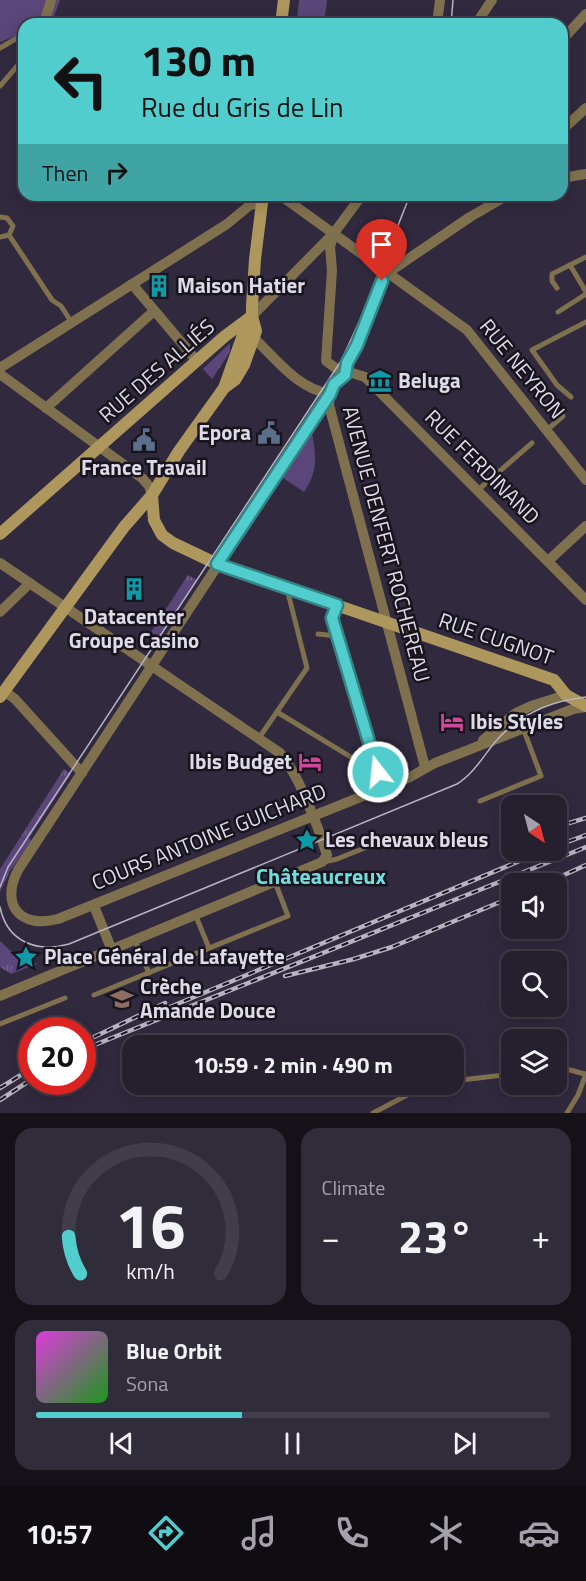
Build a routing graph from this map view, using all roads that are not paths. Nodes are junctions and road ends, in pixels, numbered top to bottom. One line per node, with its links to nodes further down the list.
1 (51, 0): 6 (street)
2 (284, 0): 7 (main road)
3 (440, 0): 8 (street)
4 (492, 0): 9 (street)
5 (586, 14): 10 (street)
6 (46, 18)
7 (282, 18)
8 (438, 18)
9 (480, 18)
10 (568, 34)
11 (18, 38): 12 (lane)
12 (0, 48)
13 (18, 65): 14 (lane)
14 (0, 86)
15 (586, 108): 16 (street)
16 (568, 124)
17 (586, 174): 18 (street)
18 (568, 177)
19 (259, 201): 33 (street)
20 (263, 201): 38 (main road)
21 (289, 201): 27 (street, RUE NEYRON)
22 (358, 201): 27 (street, RUE DES ALLIÉS)
23 (487, 201): 26 (street)
24 (498, 201): 26 (street)
25 (0, 217): 28 (lane)
26 (470, 217): 32 (street)
27 (334, 233): 32 (street, RUE NEYRON); 38 (street, RUE DES ALLIÉS); 45 (street)
28 (9, 235): 29 (lane); 39 (lane)
29 (0, 237)
30 (586, 256): 31 (lane)
31 (570, 265): 34 (lane); 35 (lane)
32 (389, 272): 45 (street, AVENUE DENFERT ROCHEREAU); 51 (street, RUE NEYRON)
33 (132, 284): 36 (street); 39 (street)
34 (557, 288)
35 (586, 293): 37 (lane)
36 (154, 311): 42 (street); 49 (street)
37 (558, 312)
38 (252, 316): 41 (main road); 42 (main road, RUE DES ALLIÉS); 46 (main road)
39 (72, 322): 43 (street)
40 (586, 322): 48 (lane)
41 (254, 338): 46 (main road); 47 (street)
42 (197, 361): 53 (main road, RUE DES ALLIÉS)
43 (0, 368)
44 (0, 374): 49 (street)
45 (345, 375): 47 (street, AVENUE DENFERT ROCHEREAU); 55 (street, RUE FERDINAND)
46 (224, 388): 56 (main road)
47 (330, 394): 61 (street); 68 (street, AVENUE DENFERT ROCHEREAU)
48 (571, 397)
49 (46, 408): 53 (street)
50 (562, 416): 51 (lane)
51 (547, 430): 54 (street, RUE NEYRON)
52 (532, 442): 55 (lane)
53 (99, 447): 56 (street); 58 (main road, RUE DES ALLIÉS)
54 (586, 480)
55 (478, 490): 59 (street, RUE FERDINAND)
56 (152, 495): 61 (main road, RUE CUGNOT); 66 (main road)
57 (586, 526): 59 (street)
58 (0, 534)
59 (548, 561): 64 (street, RUE FERDINAND)
60 (0, 563): 62 (street)
61 (217, 564): 63 (main road, RUE CUGNOT); 71 (street)
62 (30, 583): 66 (street); 67 (street)
63 (287, 588): 65 (main road, RUE CUGNOT); 76 (lane)
64 (586, 600)
65 (337, 605): 68 (main road, RUE CUGNOT); 70 (lane)
66 (64, 607): 71 (street); 73 (main road)
67 (0, 612)
68 (385, 622): 74 (main road, RUE CUGNOT); 80 (street, AVENUE DENFERT ROCHEREAU)
69 (318, 634): 70 (lane)
70 (337, 636): 81 (lane)
71 (151, 667): 78 (street); 82 (street)
72 (586, 693): 74 (main road)
73 (2, 694): 82 (street)
74 (566, 694): 75 (main road, RUE CUGNOT); 79 (street)
75 (586, 706): 77 (street, COURS ANTOINE GUICHARD)
76 (277, 712): 78 (lane); 81 (lane)
77 (523, 728): 79 (street, COURS ANTOINE GUICHARD); 84 (lane)
78 (259, 738): 85 (street)
79 (475, 747): 80 (street, COURS ANTOINE GUICHARD)
80 (425, 767): 83 (street, COURS ANTOINE GUICHARD)
81 (378, 772): 83 (lane)
82 (82, 773): 89 (street, COURS ANTOINE GUICHARD)
83 (383, 788): 85 (street, COURS ANTOINE GUICHARD)
84 (480, 801)
85 (312, 816): 87 (street); 89 (street, COURS ANTOINE GUICHARD)
86 (376, 843): 87 (lane)
87 (322, 862): 88 (street)
88 (274, 882): 90 (street); 93 (lane)
89 (94, 906): 92 (street)
90 (195, 914): 91 (street); 93 (lane)
91 (135, 939): 92 (street); 94 (lane)
92 (111, 948): 96 (street)
93 (209, 948): 94 (lane)
94 (149, 973): 95 (lane)
95 (94, 995)
96 (0, 996)
97 (65, 998): 98 (lane)
98 (0, 1024)
99 (567, 1069): 100 (lane)
100 (586, 1074): 105 (lane)
101 (501, 1075): 102 (lane)
102 (464, 1080)
103 (407, 1095): 104 (lane)
104 (373, 1113)
105 (567, 1113)

